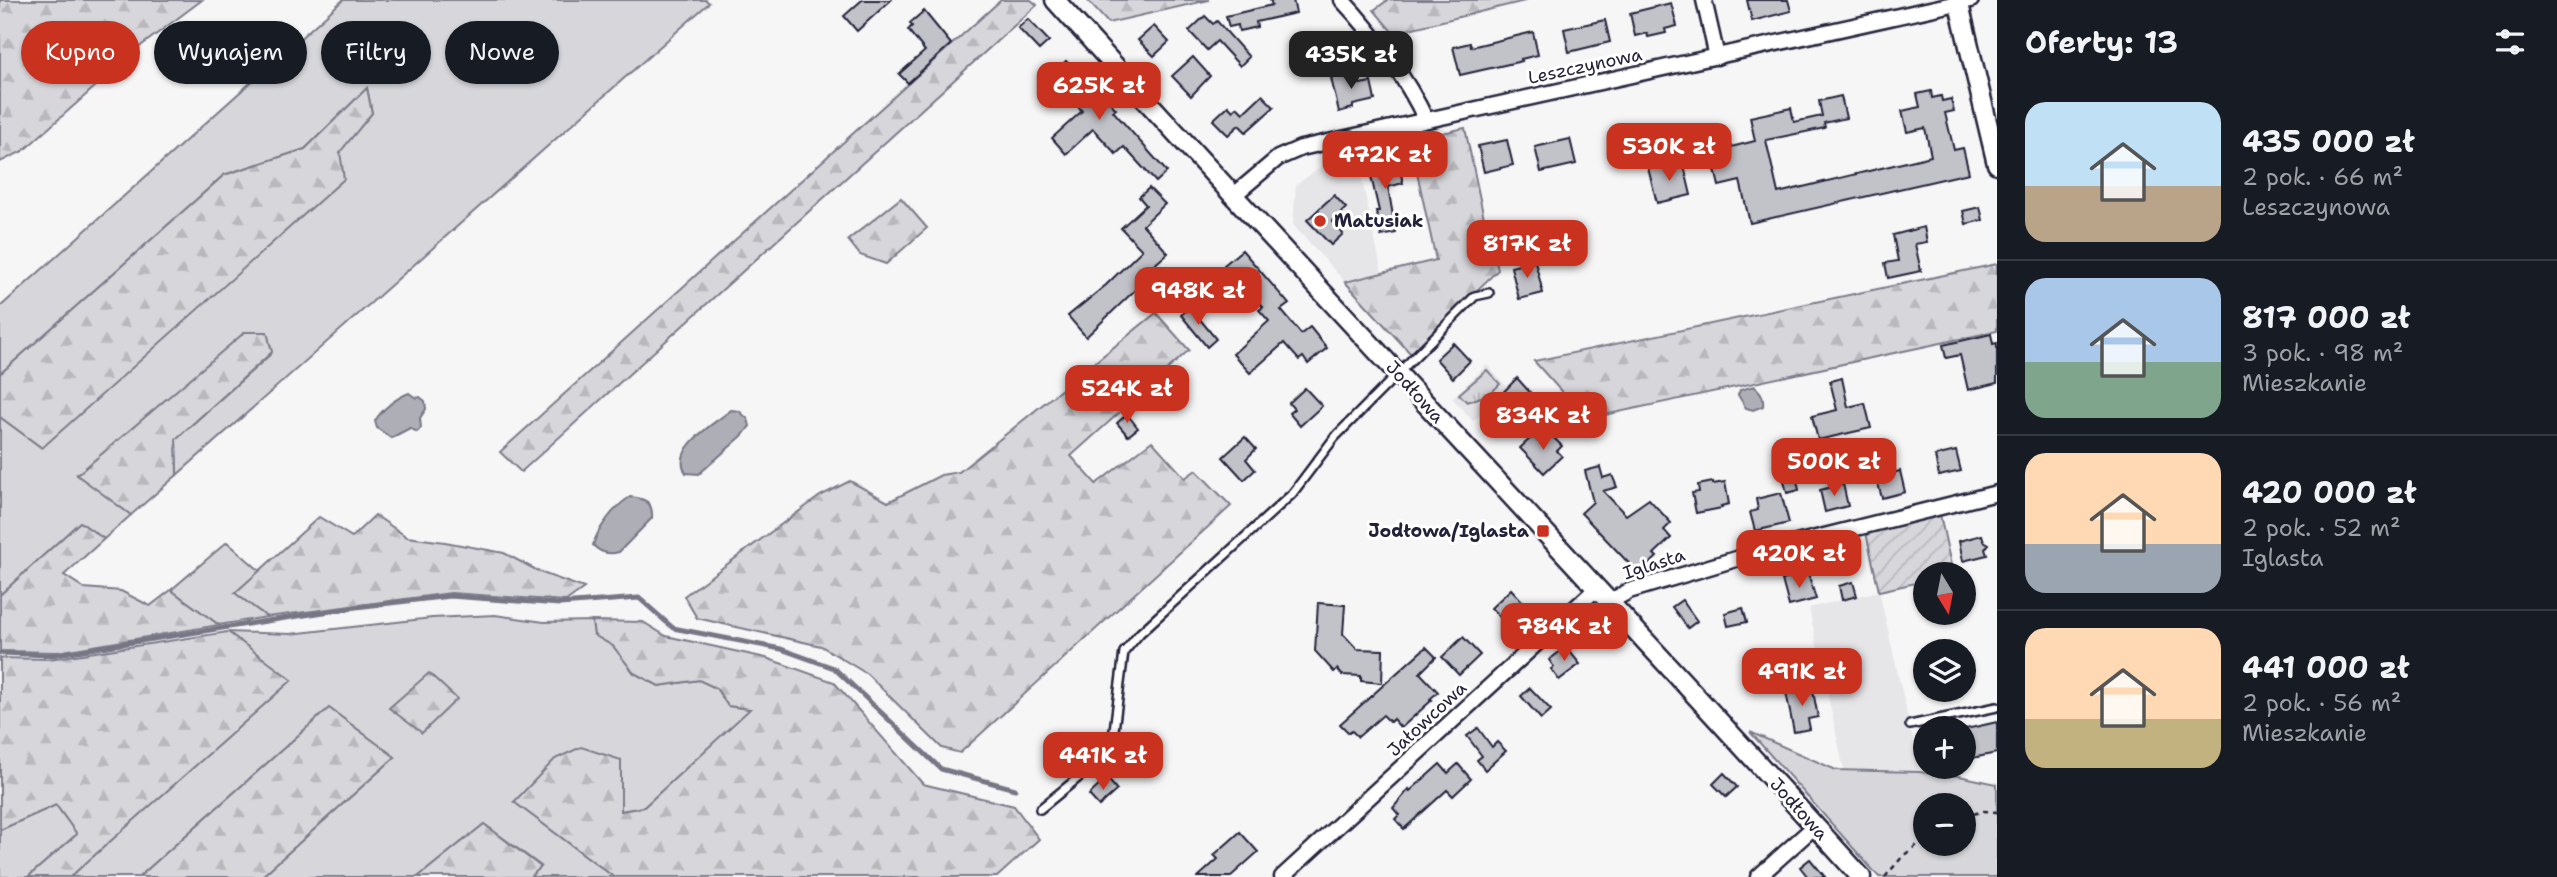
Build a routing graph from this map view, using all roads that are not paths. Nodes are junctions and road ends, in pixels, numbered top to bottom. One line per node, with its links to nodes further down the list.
1 (1055, 0): 8 (street, Jodłowa)
2 (1342, 0): 6 (street)
3 (1704, 0): 5 (street)
4 (1963, 1): 5 (street, Leszczynowa); 7 (street)
5 (1717, 57): 6 (street, Leszczynowa)
6 (1426, 120): 8 (street, Leszczynowa)
7 (1997, 164)
8 (1233, 196): 10 (street, Jodłowa)
9 (1489, 293): 10 (lane)
10 (1400, 374): 12 (street, Jodłowa); 15 (lane)
11 (1997, 493): 12 (street, Iglasta)
12 (1603, 595): 16 (street, Jodłowa); 17 (street, Jałowcowa)
13 (1997, 707): 14 (lane)
14 (1910, 725)
15 (1040, 809)
16 (1815, 826): 18 (street); 19 (street, Jodłowa)
17 (1282, 877)
18 (1758, 877)
19 (1860, 877)

